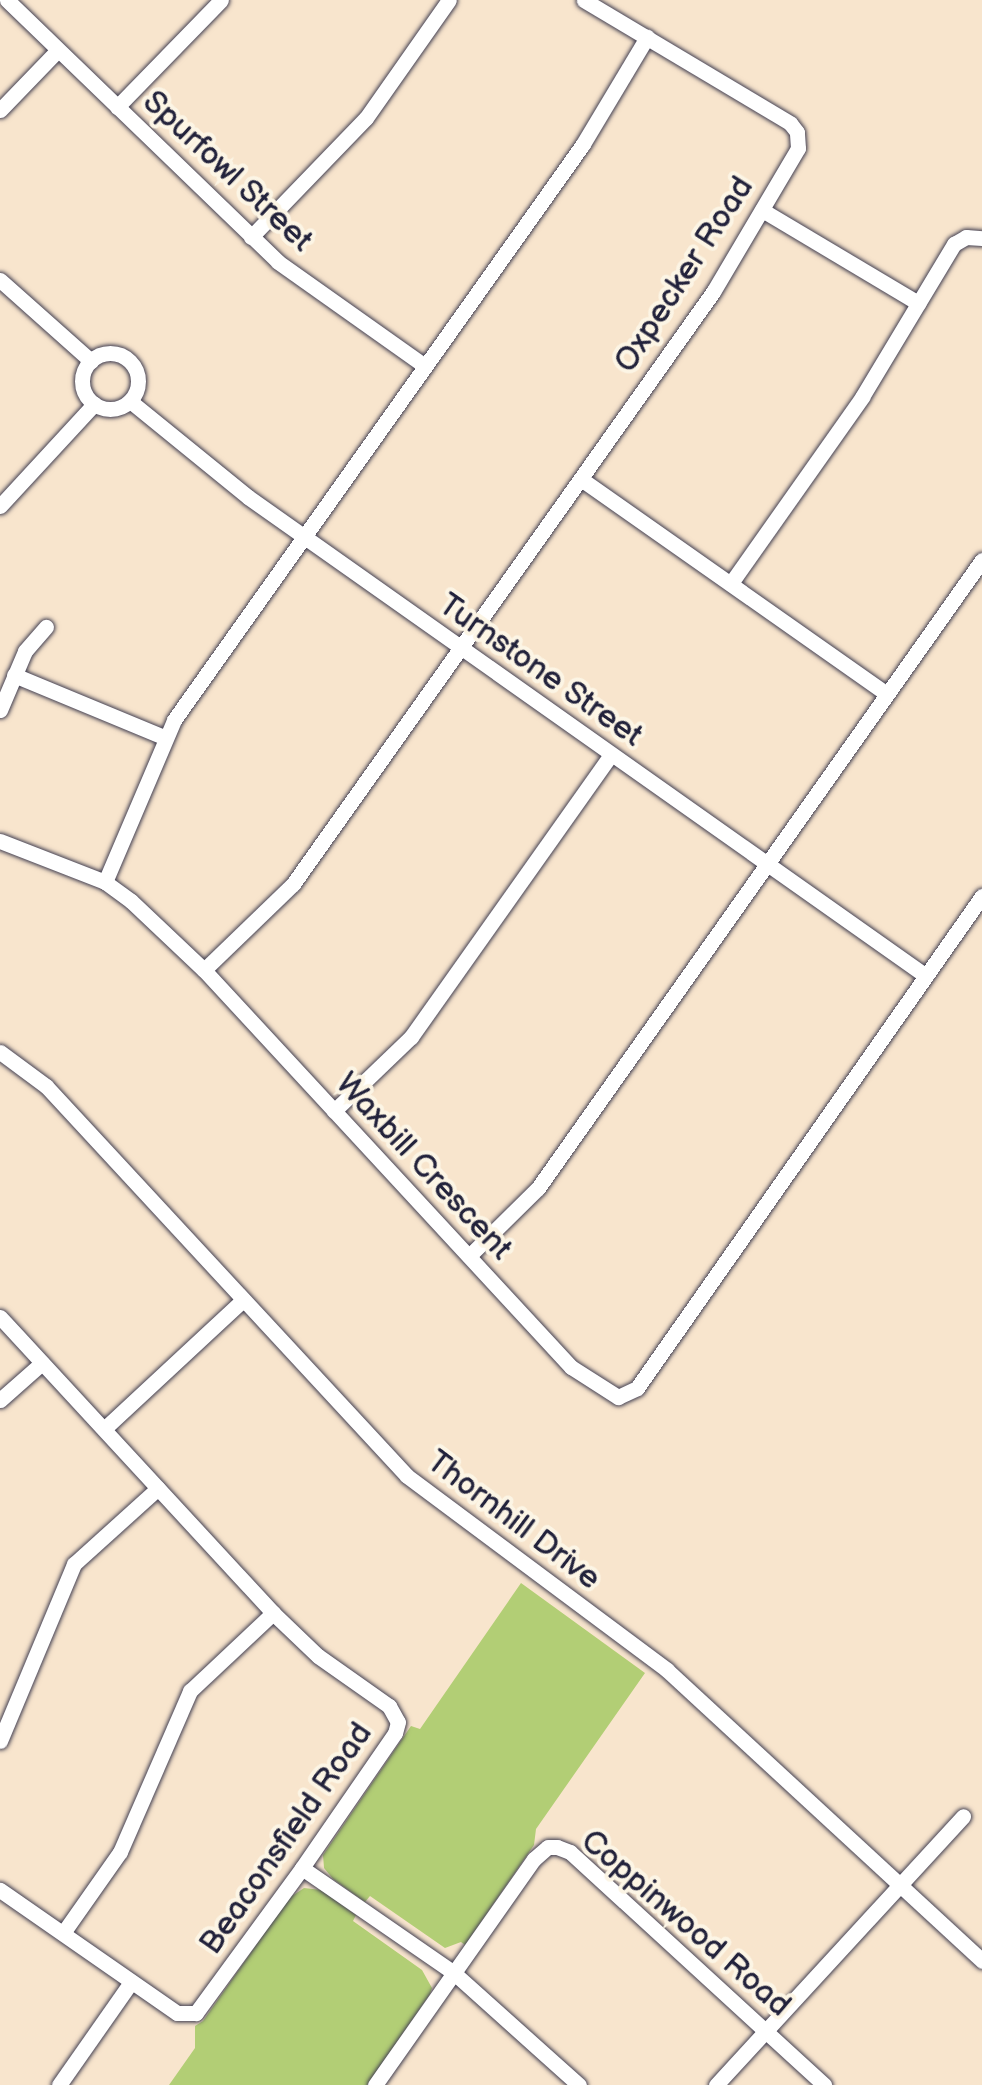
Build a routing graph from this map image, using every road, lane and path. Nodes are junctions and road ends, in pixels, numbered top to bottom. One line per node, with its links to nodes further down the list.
1 (7, 0): 6 (street, Spurfowl Street)
2 (221, 0): 7 (street)
3 (449, 0): 10 (street)
4 (584, 0): 5 (street, Oxpecker Road)
5 (647, 37): 9 (street, Oxpecker Road); 15 (street)
6 (58, 50): 7 (street, Spurfowl Street); 8 (street)
7 (117, 107): 10 (street, Spurfowl Street)
8 (0, 110)
9 (762, 210): 13 (street); 18 (street, Oxpecker Road)
10 (251, 237): 15 (street, Spurfowl Street)
11 (982, 238): 13 (street)
12 (0, 280): 14 (street)
13 (918, 303): 22 (street)
14 (91, 361): 16 (street); 17 (street)
15 (425, 366): 20 (street)
16 (130, 402): 17 (street); 20 (street, Turnstone Street)
17 (94, 404): 19 (street)
18 (581, 478): 22 (street); 24 (street, Oxpecker Road)
19 (0, 506)
20 (304, 536): 24 (street, Turnstone Street); 28 (street)
21 (982, 560): 26 (street)
22 (731, 582): 26 (street)
23 (46, 627): 25 (street)
24 (460, 648): 29 (street, Turnstone Street); 34 (street, Oxpecker Road)
25 (14, 675): 27 (street); 28 (street)
26 (887, 694): 31 (street)
27 (0, 710)
28 (164, 737): 32 (street)
29 (611, 755): 31 (street, Turnstone Street); 37 (street)
30 (0, 841): 32 (street)
31 (767, 862): 35 (street, Turnstone Street); 38 (street)
32 (105, 882): 34 (street, Waxbill Crescent)
33 (982, 896): 35 (street, Waxbill Crescent)
34 (204, 970): 37 (street, Waxbill Crescent)
35 (926, 976): 38 (street, Waxbill Crescent)
36 (0, 1052): 39 (street, Thornhill Drive)
37 (334, 1111): 38 (street, Waxbill Crescent)
38 (468, 1256)
39 (243, 1300): 43 (street); 49 (street, Thornhill Drive)
40 (0, 1317): 41 (street, Beaconsfield Road)
41 (42, 1363): 42 (street); 43 (street, Beaconsfield Road)
42 (0, 1400)
43 (104, 1428): 44 (street, Beaconsfield Road)
44 (158, 1488): 45 (street, Beaconsfield Road); 46 (street)
45 (272, 1613): 48 (street, Beaconsfield Road); 51 (street)
46 (0, 1741)
47 (963, 1816): 49 (street)
48 (302, 1868): 53 (street); 54 (street, Beaconsfield Road)
49 (901, 1886): 52 (street, Thornhill Drive); 55 (street)
50 (0, 1890): 51 (street, Beaconsfield Road)
51 (63, 1933): 54 (street, Beaconsfield Road)
52 (982, 1961)
53 (454, 1973): 55 (street, Coppinwood Road); 57 (street, Coppinwood Road); 58 (street)
54 (132, 1982): 56 (street)
55 (766, 2032): 59 (street); 60 (street, Coppinwood Road)
56 (59, 2085)
57 (375, 2085)
58 (579, 2085)
59 (716, 2085)
60 (824, 2085)

